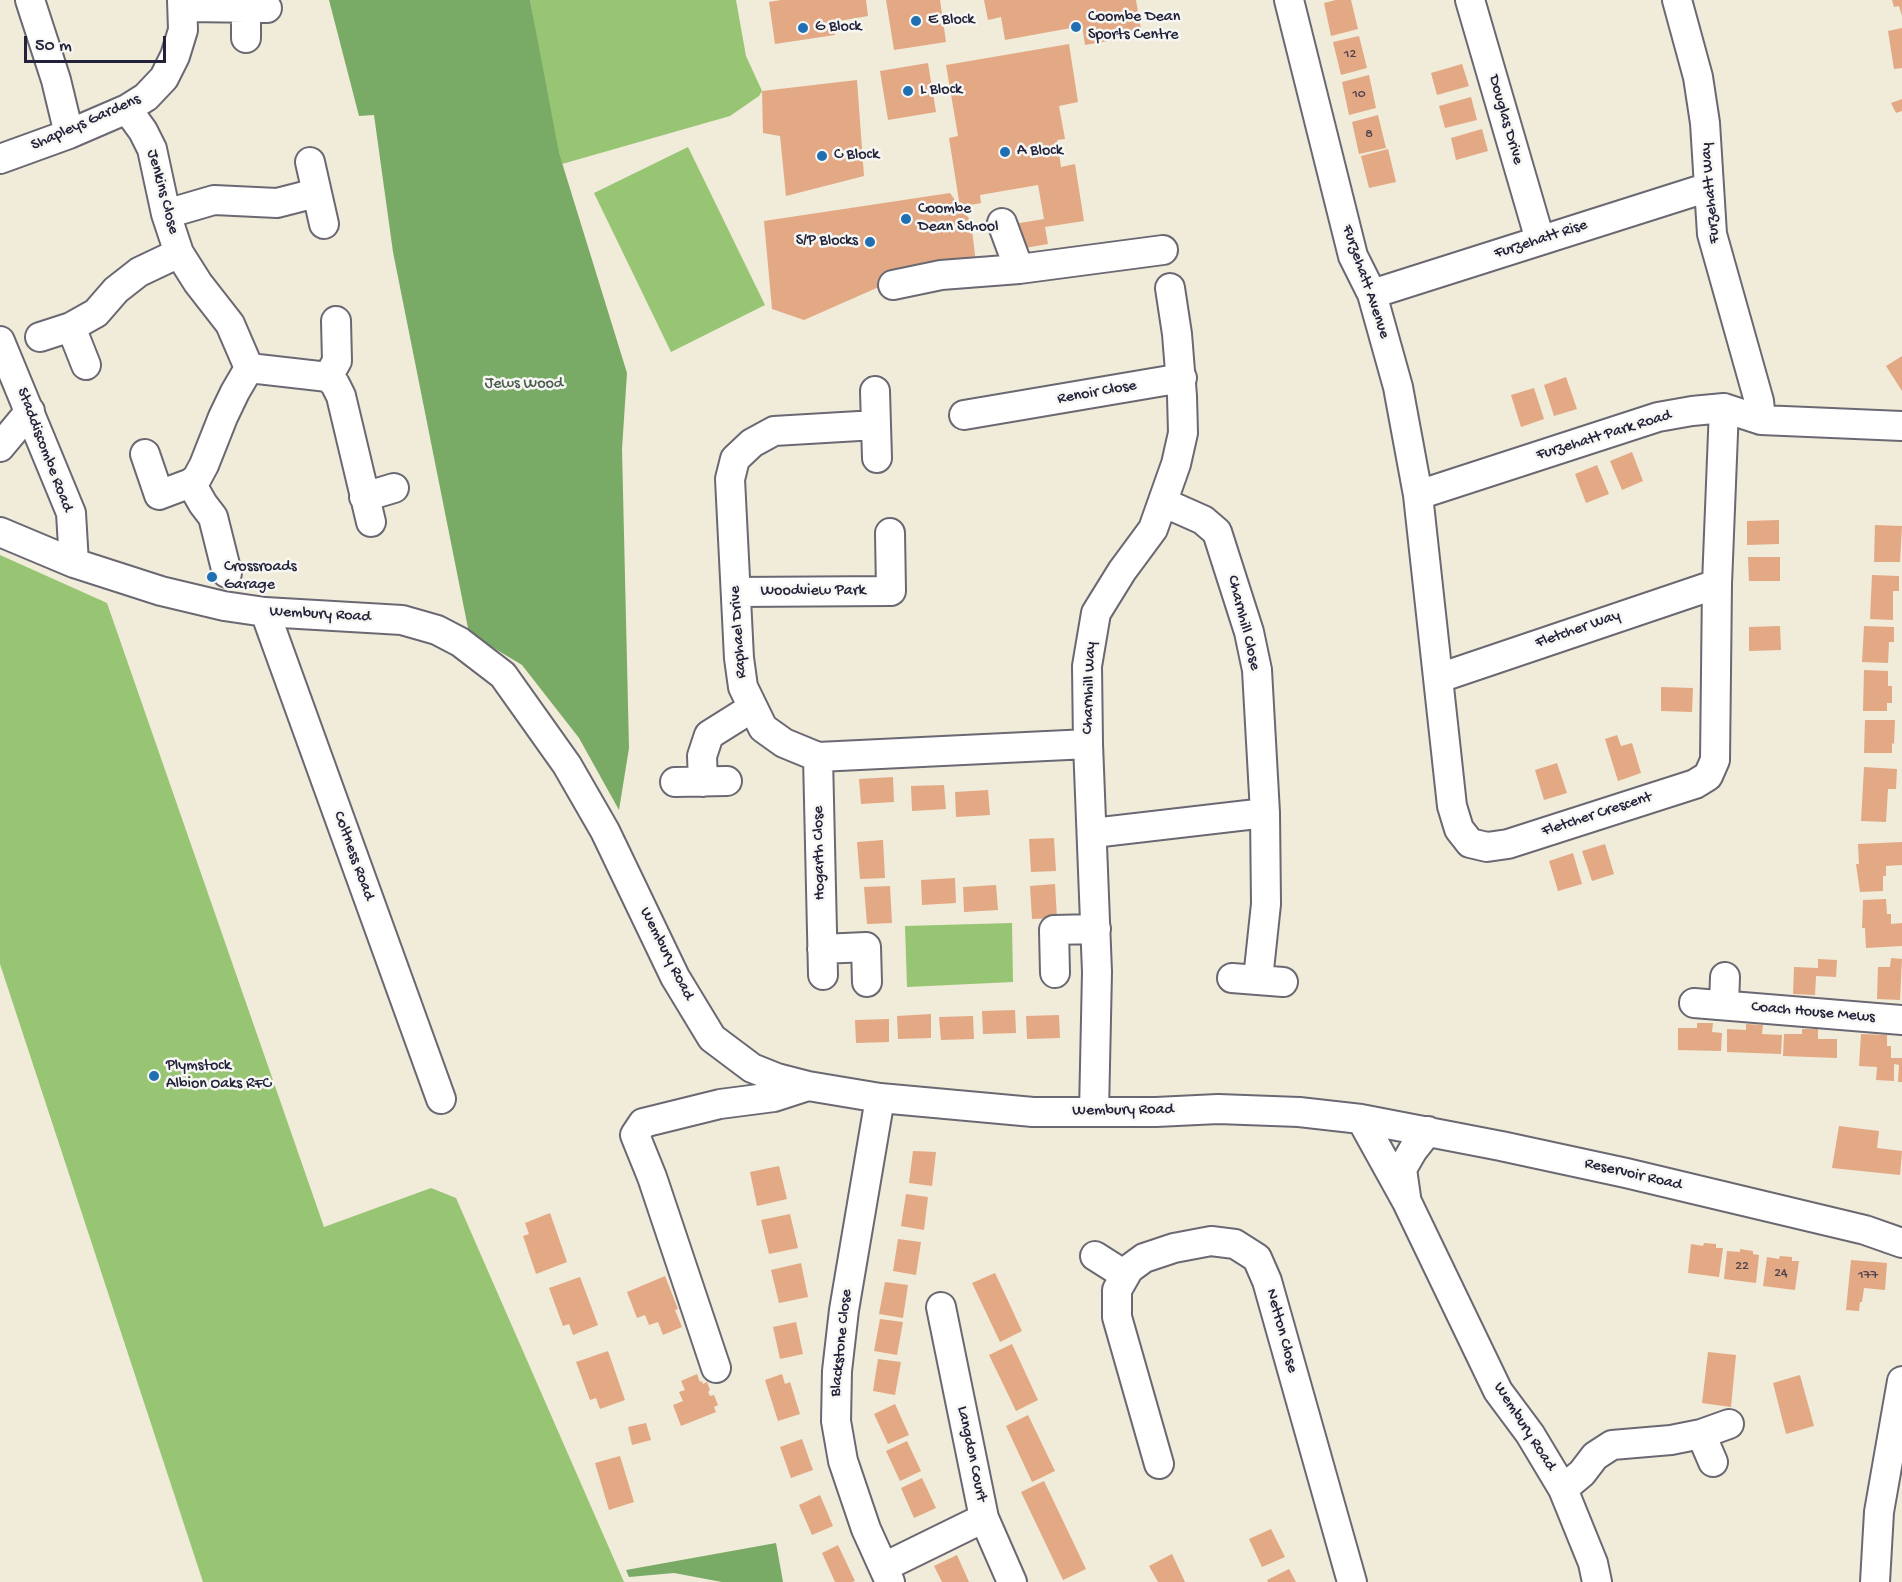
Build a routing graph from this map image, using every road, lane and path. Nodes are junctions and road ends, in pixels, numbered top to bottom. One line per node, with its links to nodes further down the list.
1 (30, 0): 8 (street)
2 (1289, 0): 22 (street, Furzehatt Avenue)
3 (1470, 0): 16 (street, Douglas Drive)
4 (1677, 0): 11 (street, Furzehatt Way)
5 (183, 4): 6 (street, Shapleys Gardens); 7 (street, Shapleys Gardens)
6 (246, 38)
7 (127, 108): 8 (street, Shapleys Gardens); 13 (street, Jenkins Close)
8 (69, 134): 9 (street, Shapleys Gardens)
9 (0, 159)
10 (310, 162): 12 (street)
11 (1709, 188): 16 (street, Furzehatt Rise); 35 (street, Furzehatt Way)
12 (316, 193): 13 (street); 15 (street)
13 (166, 214): 18 (street, Jenkins Close)
14 (1002, 223): 19 (street)
15 (324, 224)
16 (1540, 240): 22 (street, Furzehatt Rise)
17 (1163, 250): 19 (street)
18 (179, 253): 24 (street); 28 (street, Jenkins Close)
19 (1019, 269): 20 (street)
20 (893, 285)
21 (1170, 288): 30 (street, Charnhill Way)
22 (1372, 294): 43 (street, Furzehatt Avenue)
23 (336, 321): 29 (street)
24 (71, 327): 25 (street); 27 (street)
25 (40, 337)
26 (0, 341): 33 (street, Staddiscombe Road)
27 (86, 365)
28 (249, 368): 29 (street); 42 (street)
29 (328, 377): 41 (street)
30 (1182, 378): 34 (street, Renoir Close); 44 (street, Charnhill Way)
31 (875, 391): 36 (street)
32 (1724, 408): 35 (street, Furzehatt Park Road); 43 (street, Furzehatt Park Road); 49 (street, Fletcher Crescent)
33 (30, 411): 38 (street); 47 (street, Staddiscombe Road)
34 (964, 415)
35 (1761, 420): 37 (street, Furzehatt Park Road)
36 (876, 425): 40 (street); 50 (street, Raphael Drive)
37 (1902, 426)
38 (4, 431)
39 (145, 454): 42 (street)
40 (877, 458)
41 (394, 488)
42 (197, 494): 48 (street)
43 (1418, 495): 52 (street, Fletcher Crescent)
44 (1162, 505): 54 (street, Charnhill Way); 57 (street, Charnhill Close)
45 (0, 532): 47 (street, Wembury Road)
46 (890, 533): 50 (street, Woodview Park)
47 (74, 563): 51 (street, Wembury Road)
48 (227, 573)
49 (1717, 584): 52 (street, Fletcher Way); 52 (street, Fletcher Crescent)
50 (736, 592): 53 (street, Raphael Drive)
51 (265, 612): 67 (street, Wembury Road); 69 (street, Coltness Road)
52 (1439, 678)
53 (752, 708): 55 (street, Raphael Drive); 56 (street)
54 (1088, 744): 55 (street, Raphael Drive); 58 (street, Charnhill Way)
55 (818, 757): 63 (street, Hogarth Close)
56 (702, 782)
57 (1265, 813): 58 (street); 62 (street, Charnhill Close)
58 (1093, 834): 59 (street, Charnhill Way)
59 (1096, 929): 60 (street); 70 (street, Charnhill Way)
60 (1055, 973)
61 (1725, 977): 65 (street)
62 (1257, 980)
63 (867, 982)
64 (1694, 1003): 65 (street, Coach House Mews)
65 (1724, 1005): 66 (street, Coach House Mews)
66 (1902, 1020)
67 (808, 1086): 68 (street, Wembury Road); 78 (street)
68 (880, 1098): 70 (street, Wembury Road); 86 (street, Blackstone Close)
69 (441, 1099)
70 (1094, 1112): 71 (street, Wembury Road)
71 (1361, 1119): 72 (street, Reservoir Road); 73 (street, Wembury Road)
72 (1428, 1131): 73 (street, Wembury Road); 74 (street, Reservoir Road)
73 (1407, 1202): 84 (street, Wembury Road)
74 (1902, 1243)
75 (1095, 1256): 76 (street)
76 (1125, 1275): 83 (street); 88 (street, Netton Close)
77 (941, 1307): 85 (street, Langdon Court)
78 (716, 1368)
79 (1902, 1382): 90 (street)
80 (1729, 1424): 81 (street, Wembury Road)
81 (1701, 1434): 82 (street); 84 (street, Wembury Road)
82 (1713, 1462)
83 (1159, 1464)
84 (1563, 1488): 89 (street, Wembury Road)
85 (984, 1518): 86 (street, Langdon Court); 87 (street, Langdon Court)
86 (887, 1574)
87 (1012, 1582)
88 (1352, 1582)
89 (1597, 1582)
90 (1875, 1582)

